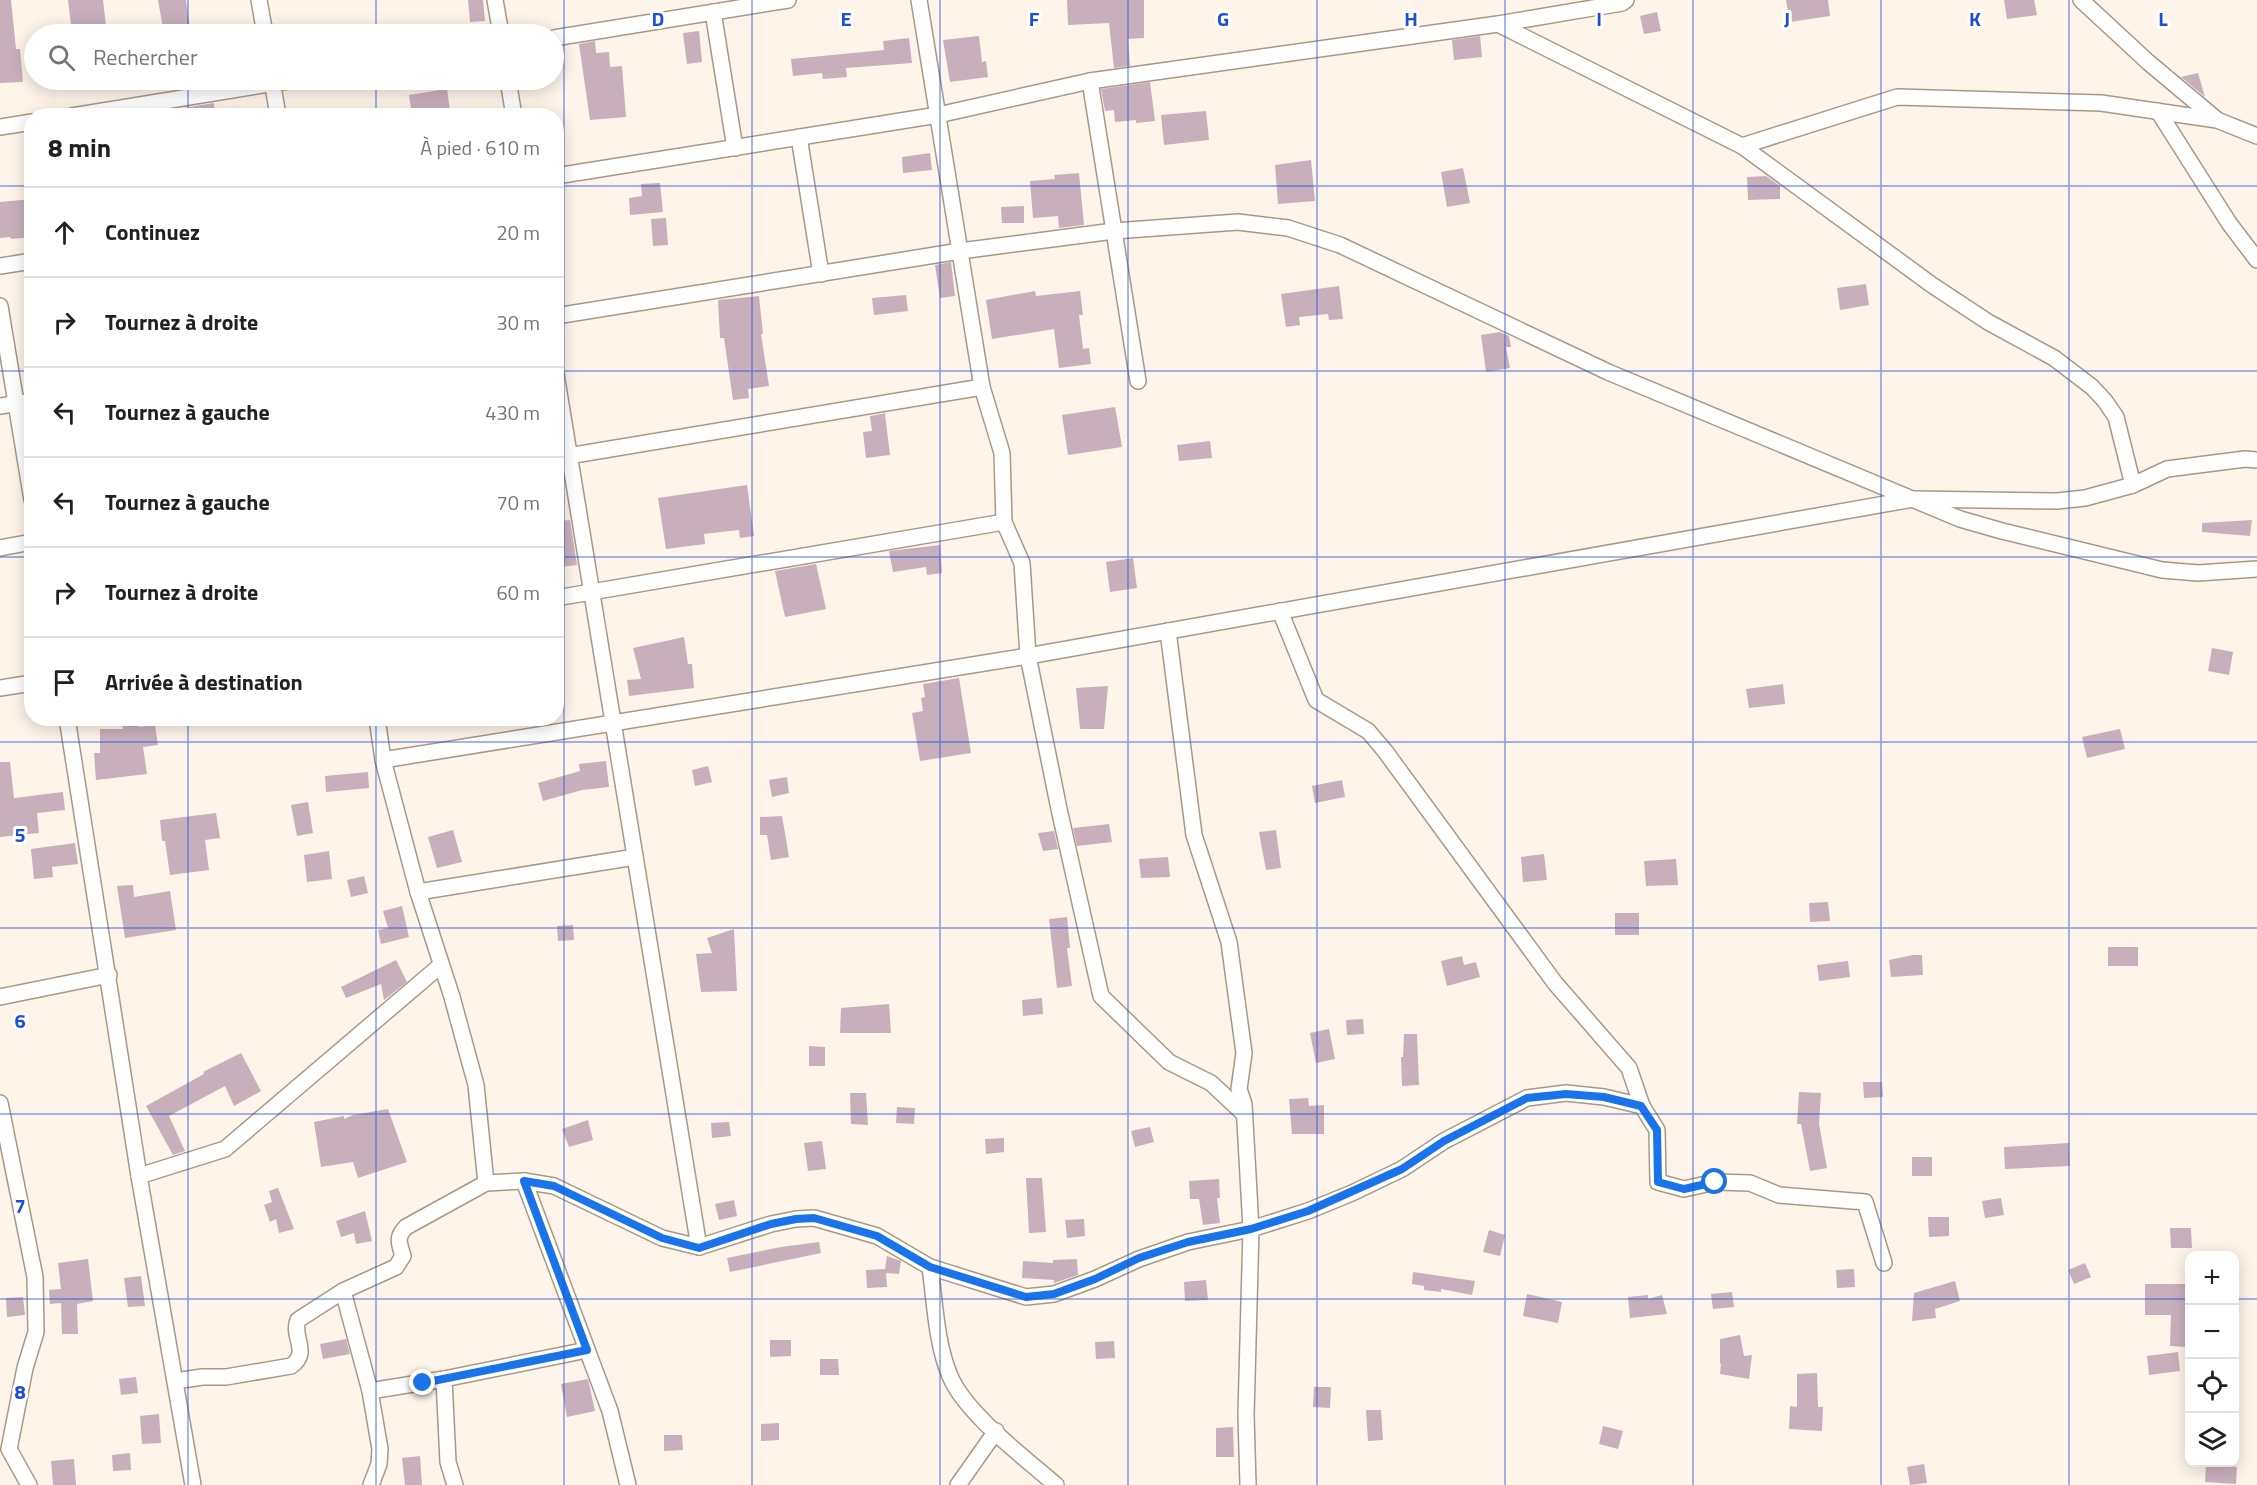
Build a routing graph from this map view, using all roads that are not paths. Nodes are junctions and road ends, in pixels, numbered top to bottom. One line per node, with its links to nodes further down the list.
1 (259, 0): 8 (street)
2 (495, 0): 9 (street)
3 (788, 0): 7 (street)
4 (919, 0): 20 (street)
5 (1626, 0): 10 (street)
6 (2081, 0): 21 (street)
7 (713, 12): 11 (street); 27 (street)
8 (263, 24)
9 (499, 24)
10 (1498, 24): 12 (street); 26 (street)
11 (564, 36)
12 (1090, 81): 20 (street); 29 (street)
13 (221, 90): 16 (street)
14 (274, 90): 17 (street)
15 (510, 90): 18 (street)
16 (118, 108)
17 (277, 108)
18 (513, 108)
19 (2158, 111): 21 (street); 26 (street); 31 (street)
20 (938, 115): 25 (street); 30 (street)
21 (2217, 120): 24 (street)
22 (24, 123): 23 (street)
23 (0, 127)
24 (2257, 136)
25 (799, 137): 27 (street); 34 (street)
26 (1742, 146): 46 (street)
27 (735, 148): 28 (street)
28 (564, 175)
29 (1114, 231): 30 (street); 37 (street); 47 (street)
30 (960, 251): 34 (street); 38 (street)
31 (2257, 260)
32 (24, 262): 33 (street)
33 (0, 266)
34 (821, 274): 36 (street)
35 (0, 306): 40 (street)
36 (564, 315)
37 (1138, 381)
38 (982, 387): 43 (street); 48 (street)
39 (24, 402): 40 (street)
40 (16, 404): 41 (street); 42 (street)
41 (0, 406)
42 (24, 452)
43 (564, 457)
44 (2257, 460): 46 (street)
45 (564, 462): 52 (street)
46 (2133, 485): 47 (street)
47 (1913, 499): 51 (street); 54 (street)
48 (1004, 522): 52 (street); 56 (street)
49 (24, 544): 50 (street)
50 (0, 548)
51 (2257, 569)
52 (592, 592): 53 (street); 59 (street)
53 (564, 597)
54 (1280, 611): 55 (street); 69 (street)
55 (1168, 631): 56 (street); 70 (street)
56 (1028, 656): 59 (street); 70 (street)
57 (24, 684): 58 (street)
58 (0, 688)
59 (613, 722): 62 (street); 63 (street)
60 (68, 726): 66 (street)
61 (378, 726): 62 (street)
62 (383, 760): 64 (street)
63 (635, 857): 64 (street); 75 (street)
64 (418, 892): 65 (street)
65 (441, 964): 71 (street); 73 (street)
66 (109, 975): 67 (street); 71 (street)
67 (0, 997)
68 (0, 1103): 84 (street)
69 (1641, 1106): 74 (street); 76 (street)
70 (1244, 1114): 74 (street)
71 (139, 1176): 81 (street)
72 (524, 1181): 73 (street); 75 (street); 79 (street)
73 (486, 1183): 78 (street)
74 (1251, 1229): 77 (street); 92 (street)
75 (699, 1248): 77 (street)
76 (1884, 1263)
77 (930, 1267): 83 (street)
78 (343, 1291): 81 (street); 82 (street)
79 (587, 1350): 80 (street); 89 (street)
80 (444, 1379): 82 (street); 88 (street)
81 (176, 1381): 86 (street)
82 (370, 1391): 87 (street)
83 (996, 1431): 90 (street); 91 (street)
84 (4, 1450): 85 (street)
85 (29, 1485)
86 (193, 1485)
87 (371, 1485)
88 (454, 1485)
89 (628, 1485)
90 (958, 1485)
91 (1056, 1485)
92 (1248, 1485)

